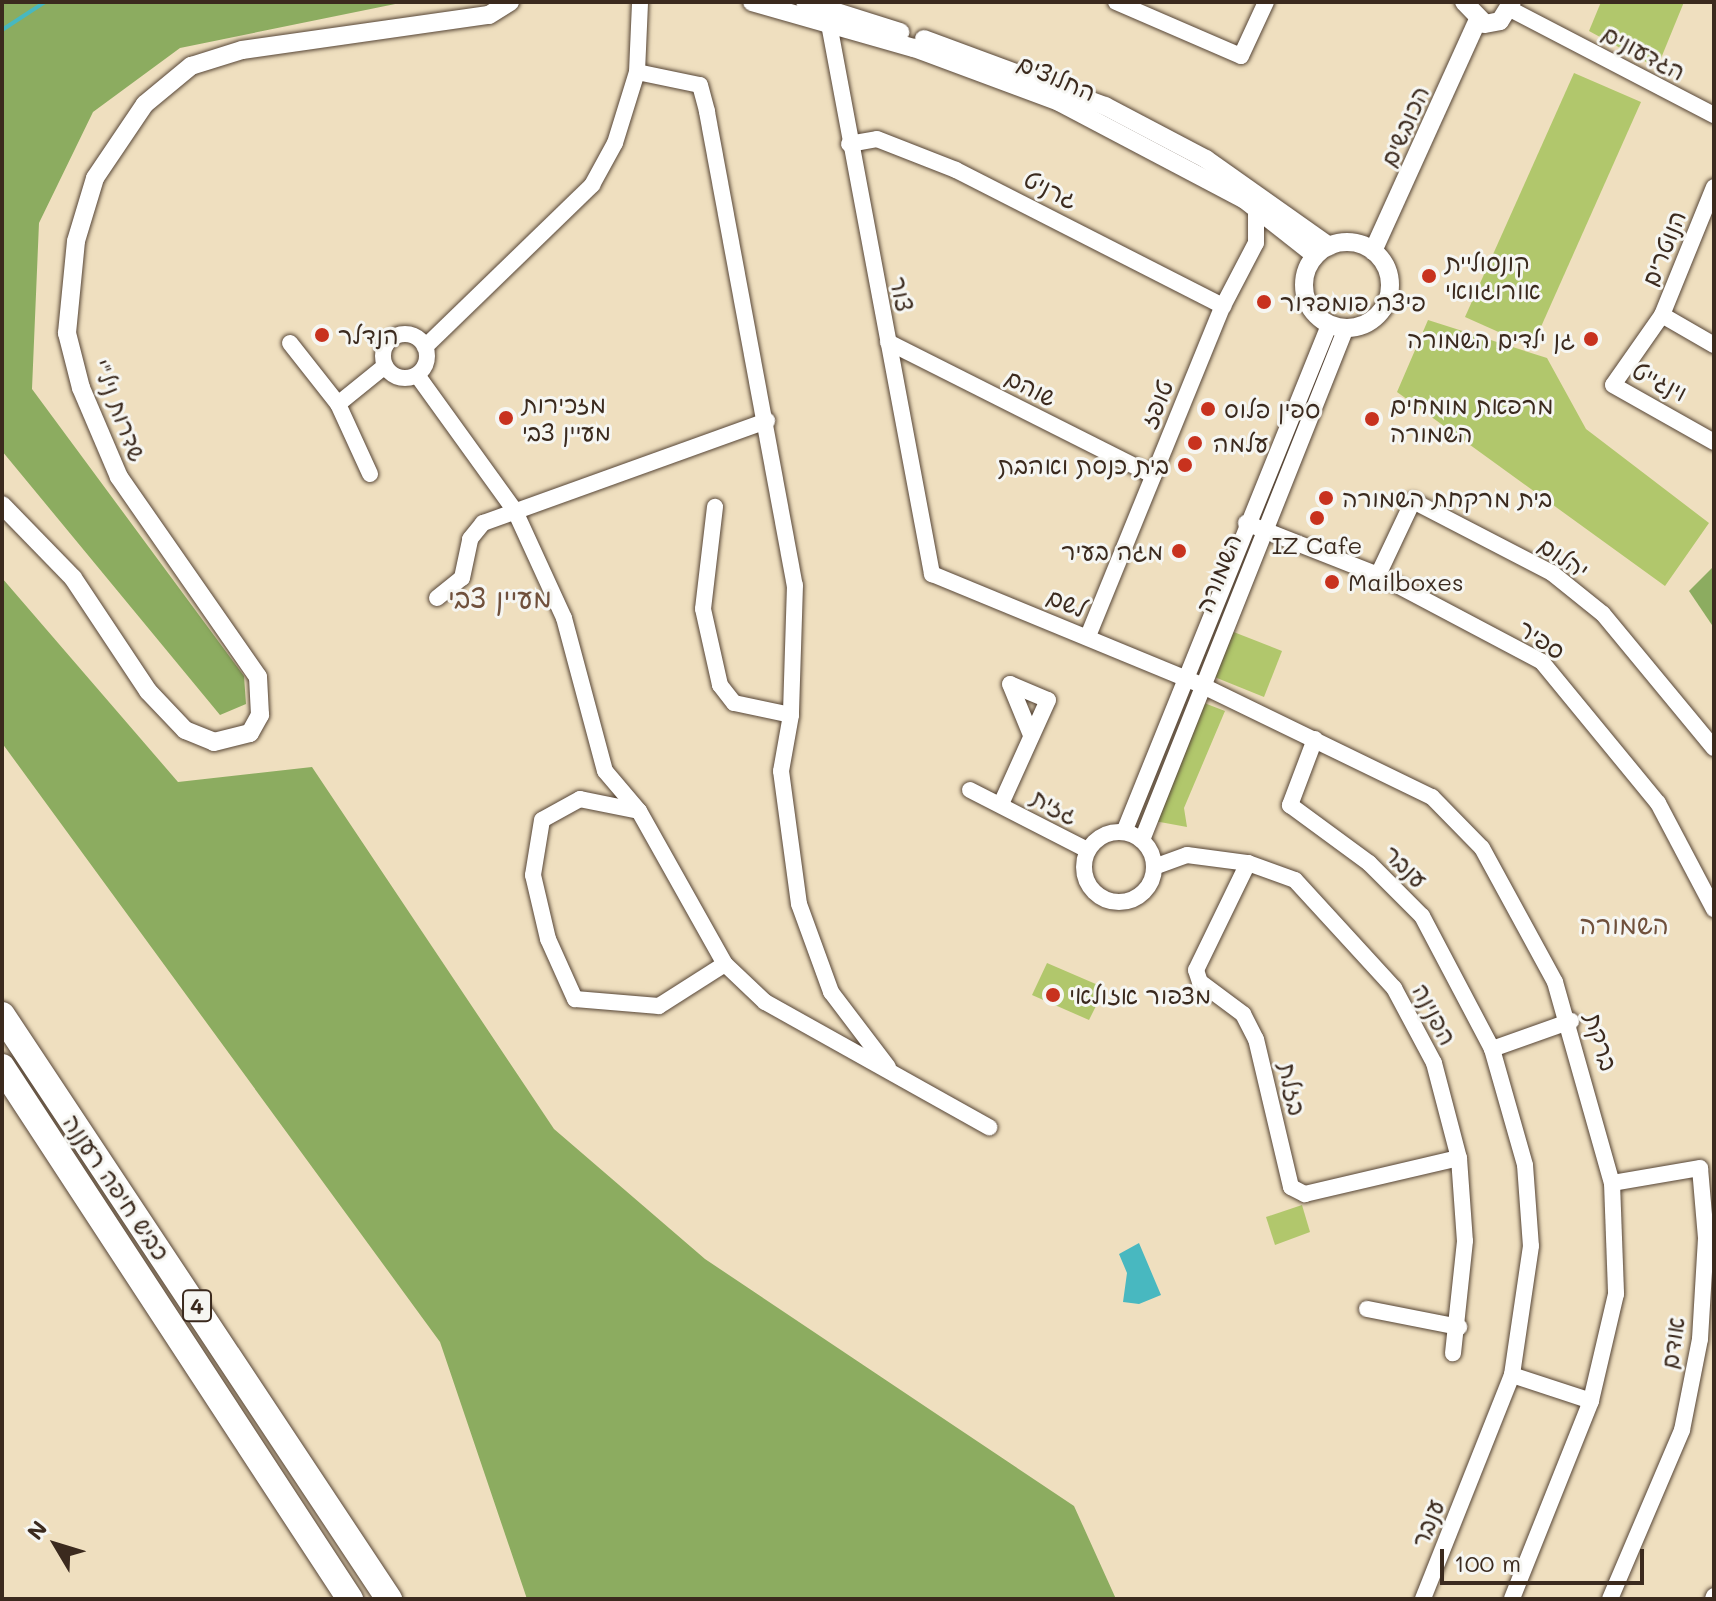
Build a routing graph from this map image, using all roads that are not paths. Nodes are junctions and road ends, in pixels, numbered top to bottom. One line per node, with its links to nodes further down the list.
1 (510, 2): 35 (street, שדרות ניל"י)
2 (640, 2): 11 (street)
3 (752, 2): 10 (street, החלוצים)
4 (805, 2): 19 (street, החלוצים)
5 (1116, 2): 6 (street)
6 (1266, 2)
7 (1464, 2): 9 (street)
8 (1511, 5): 9 (street); 12 (street, הגדעונים)
9 (1477, 22): 20 (street, הכובשים)
10 (829, 24): 13 (street, צור); 15 (street, החלוצים)
11 (637, 72): 27 (street); 31 (street)
12 (1714, 115)
13 (849, 144): 21 (street, גרניט); 24 (street, צור)
14 (1714, 187): 16 (street, הנוטרים)
15 (1256, 208): 17 (street, החלוצים); 18 (street, טופז)
16 (1706, 228): 22 (street, הנוטרים)
17 (1292, 235): 18 (street); 19 (street, החלוצים)
18 (1256, 243): 21 (street, טופז)
19 (1322, 250): 20 (street); 23 (street)
20 (1373, 251): 23 (street)
21 (1223, 306): 34 (street, טופז)
22 (1662, 315): 26 (street, הנוטרים); 32 (street, וינגייט)
23 (1338, 327): 38 (street, השמורה)
24 (888, 342): 34 (street, שוהם); 39 (street, צור)
25 (290, 343): 30 (street)
26 (1714, 345)
27 (425, 347): 28 (street); 29 (street)
28 (385, 366): 29 (street); 30 (street)
29 (417, 375): 37 (street)
30 (338, 404): 33 (street)
31 (767, 421): 37 (street); 44 (street)
32 (1714, 442)
33 (370, 474)
34 (1153, 475): 42 (street, טופז)
35 (2, 505)
36 (715, 507): 44 (street)
37 (515, 511): 41 (street); 50 (street)
38 (1254, 526): 40 (street, ספיר); 43 (street, השמורה)
39 (932, 574): 42 (street, לשם)
40 (1378, 575): 47 (street, יהלום); 56 (street, ספיר)
41 (437, 598)
42 (1085, 633): 43 (street, לשם)
43 (1191, 680): 46 (street, ברקת); 51 (street, השמורה); 52 (street, השמורה)
44 (791, 715): 63 (street)
45 (1031, 735): 49 (street, גזית)
46 (1315, 739): 59 (street, ברקת); 60 (street, ענבר)
47 (1714, 748)
48 (970, 790): 49 (street, גזית)
49 (1001, 804): 53 (street, גזית)
50 (639, 811): 57 (street); 57 (street)
51 (1124, 832): 52 (street); 53 (street)
52 (1142, 840): 55 (street)
53 (1087, 850): 55 (street)
54 (1248, 863): 55 (street, הפנינה); 67 (street, הפנינה); 67 (street, בזלת)
55 (1154, 867)
56 (1714, 909)
57 (725, 964): 63 (street)
58 (2, 1015): 61 (highway, כביש חיפה רעננה / 4)
59 (1571, 1021): 60 (street); 68 (street, ברקת)
60 (1492, 1049): 72 (street, ענבר)
61 (30, 1058): 62 (street); 75 (highway, כביש חיפה רעננה / 4)
62 (3, 1071): 66 (highway, כביש חיפה רעננה / 4)
63 (891, 1071): 65 (street)
64 (2, 1106): 66 (highway)
65 (989, 1127)
66 (44, 1130): 74 (highway, כביש חיפה רעננה / 4)
67 (1459, 1158): 70 (street, הפנינה)
68 (1612, 1183): 73 (street, ברקת); 78 (street, אודם)
69 (1367, 1309): 70 (street)
70 (1459, 1327): 71 (street, הפנינה)
71 (1453, 1353)
72 (1512, 1375): 73 (street); 76 (street, ענבר)
73 (1591, 1401): 77 (street, ברקת)
74 (350, 1599)
75 (389, 1599)
76 (1423, 1599)
77 (1512, 1599)
78 (1610, 1599)

